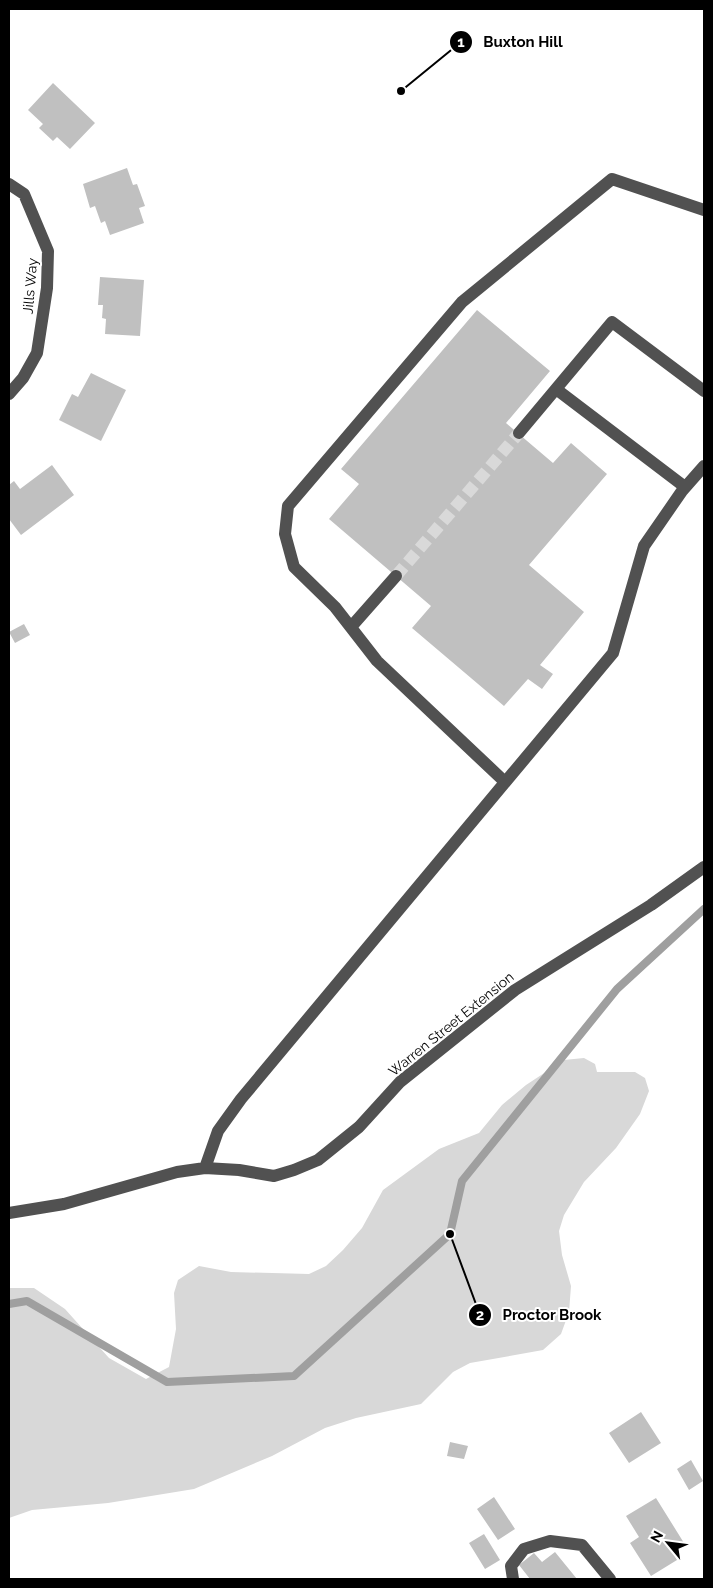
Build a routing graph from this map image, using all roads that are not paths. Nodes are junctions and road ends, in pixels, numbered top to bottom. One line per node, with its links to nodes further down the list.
1 (9, 184): 5 (street, Jills Way)
2 (704, 210): 10 (street)
3 (556, 389): 4 (street); 6 (street); 8 (street)
4 (704, 391)
5 (9, 394)
6 (519, 434)
7 (704, 466): 8 (street)
8 (685, 487): 11 (street)
9 (396, 576): 10 (street)
10 (351, 627): 11 (street)
11 (505, 782): 13 (street)
12 (704, 867): 13 (street, Warren Street Extension)
13 (205, 1168): 14 (street, Warren Street Extension)
14 (9, 1213)
15 (513, 1579): 16 (street)
16 (610, 1579)

